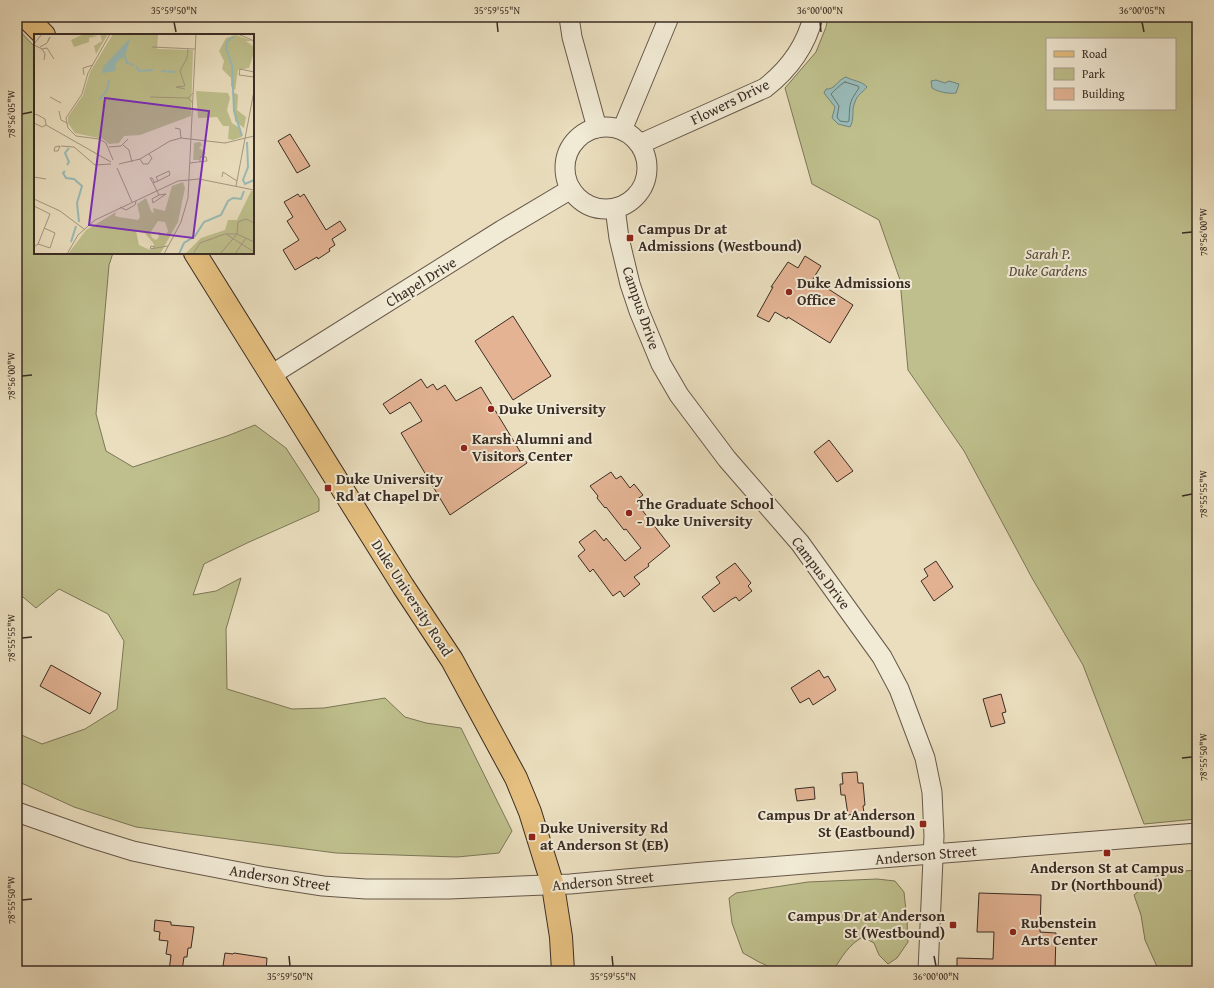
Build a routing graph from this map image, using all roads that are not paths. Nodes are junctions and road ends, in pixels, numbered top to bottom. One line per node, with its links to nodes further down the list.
1 (26, 17): 5 (main road)
2 (569, 17): 6 (street)
3 (669, 17): 7 (street)
4 (813, 17): 8 (street, Flowers Drive)
5 (43, 34)
6 (597, 128): 7 (street); 9 (street)
7 (622, 130): 8 (street)
8 (640, 144): 10 (street)
9 (571, 189): 10 (street); 12 (street, Chapel Drive)
10 (615, 208): 15 (street, Campus Drive)
11 (196, 254): 12 (main road, Duke University Road)
12 (271, 375): 16 (main road, Duke University Road)
13 (17, 812): 16 (street, Anderson Street)
14 (1197, 833): 15 (street, Anderson Street)
15 (933, 854): 16 (street, Anderson Street); 18 (street, Campus Drive)
16 (553, 886): 17 (main road, Duke University Road)
17 (563, 971)
18 (928, 971)

